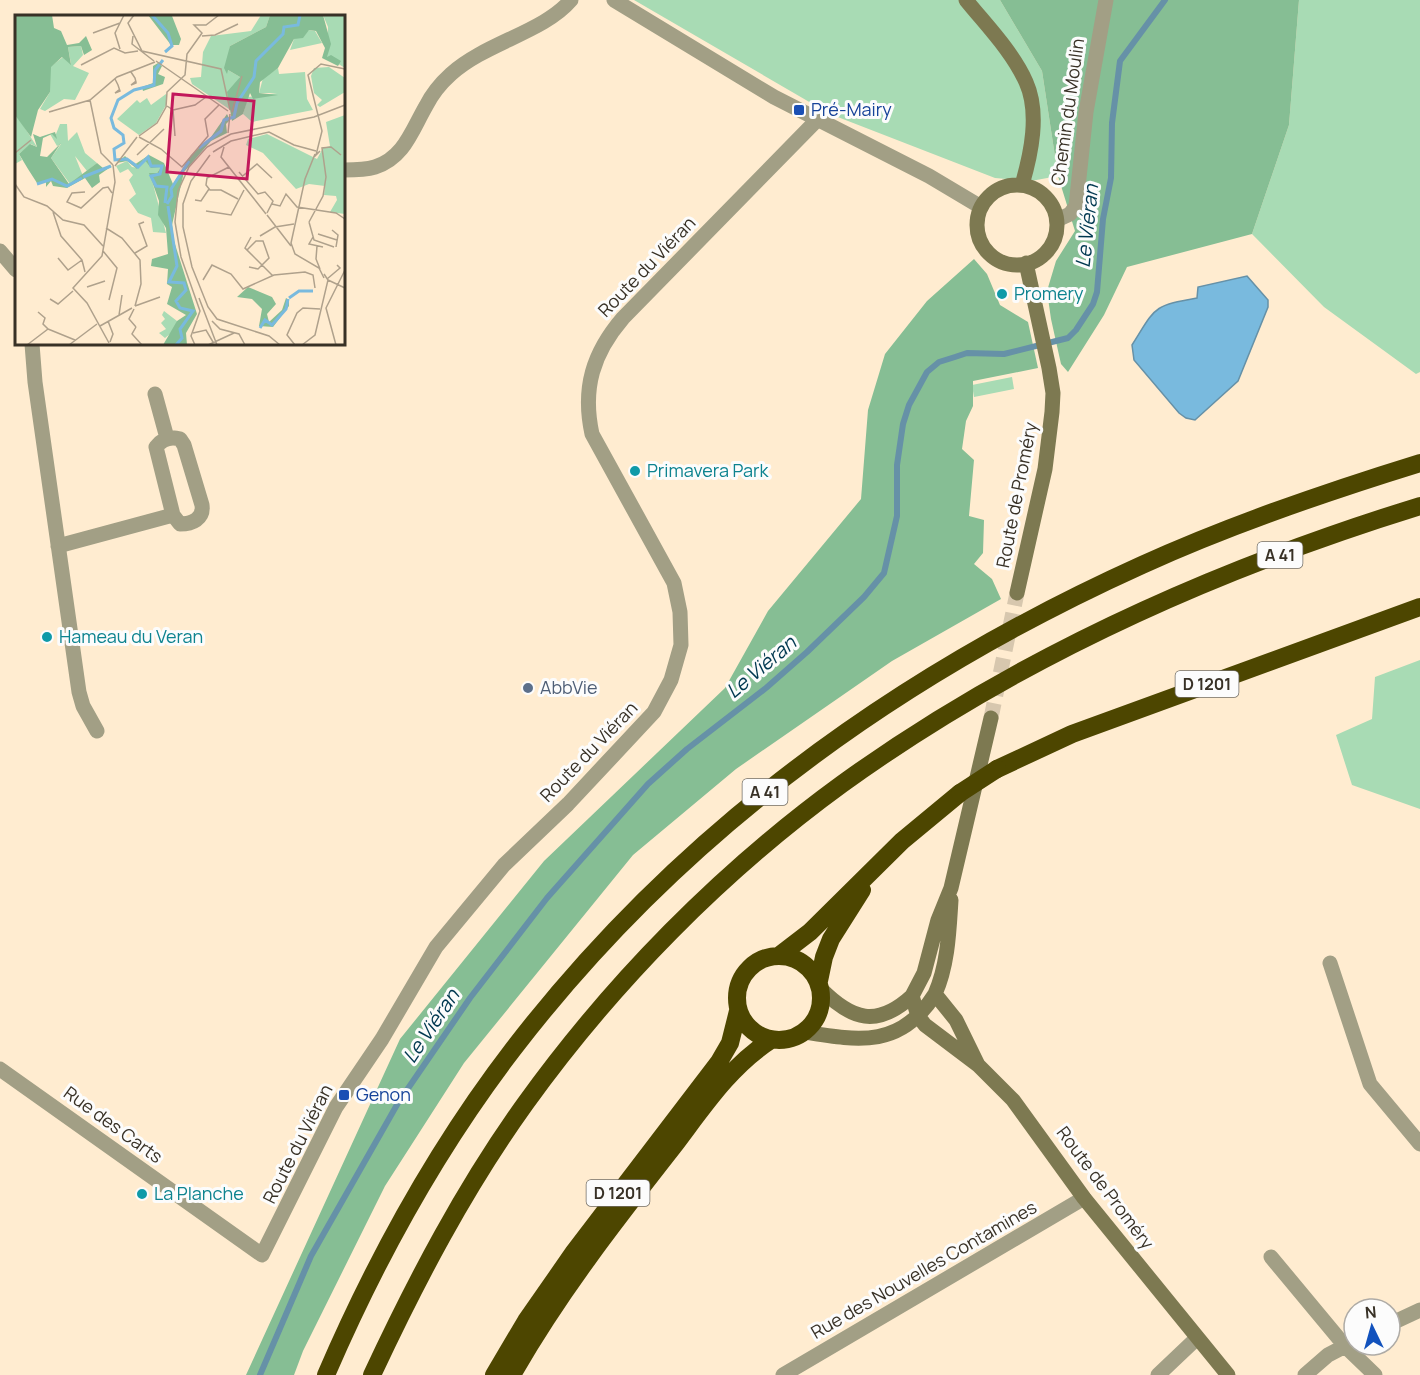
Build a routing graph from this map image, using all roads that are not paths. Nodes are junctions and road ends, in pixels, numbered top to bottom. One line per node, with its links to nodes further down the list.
1 (571, 0): 6 (street)
2 (614, 0): 5 (street)
3 (966, 0): 7 (street)
4 (1106, 0): 9 (street, Chemin du Moulin)
5 (817, 120): 8 (street); 39 (street, Route du Viéran)
6 (345, 170)
7 (1022, 185): 8 (street); 9 (street)
8 (981, 207): 11 (street)
9 (1057, 220): 11 (street)
10 (0, 251): 12 (street)
11 (1026, 263): 20 (street, Route de Proméry)
12 (15, 269)
13 (32, 345): 19 (street)
14 (155, 394): 15 (street)
15 (167, 438): 18 (street); 18 (street)
16 (1420, 463): 47 (highway, A 41)
17 (1420, 506): 48 (highway, A 41)
18 (173, 515): 19 (street)
19 (58, 546): 23 (street)
20 (1017, 593)
21 (1420, 607): 24 (highway, D 1201, bridge)
22 (991, 718): 25 (street)
23 (96, 731)
24 (883, 859): 26 (highway, D 1201); 28 (highway, D 1201)
25 (951, 888): 29 (street); 30 (street)
26 (780, 956): 28 (highway); 31 (highway, D 1201)
27 (1330, 963): 37 (street)
28 (820, 985): 30 (street); 33 (highway, D 1201)
29 (935, 994): 32 (street); 35 (street, Route de Proméry)
30 (912, 996): 32 (street)
31 (738, 1011): 34 (highway); 49 (highway, D 1201)
32 (918, 1016): 33 (street); 35 (street, Route de Proméry)
33 (804, 1032): 34 (highway, D 1201)
34 (771, 1040): 50 (highway, D 1201)
35 (978, 1065): 38 (street, Route de Proméry)
36 (0, 1068): 39 (street, Rue des Carts)
37 (1420, 1144)
38 (1084, 1198): 44 (street, Route de Proméry); 51 (street, Rue des Nouvelles Contamines)
39 (262, 1255)
40 (1271, 1257): 43 (street)
41 (1420, 1310): 42 (street)
42 (1402, 1318)
43 (1342, 1336)
44 (1197, 1338): 52 (street); 53 (street, Route de Proméry)
45 (1342, 1348): 54 (street)
46 (1360, 1357): 55 (street)
47 (326, 1375)
48 (372, 1375)
49 (494, 1375)
50 (512, 1375)
51 (783, 1375)
52 (1158, 1375)
53 (1228, 1375)
54 (1305, 1375)
55 (1375, 1375)

